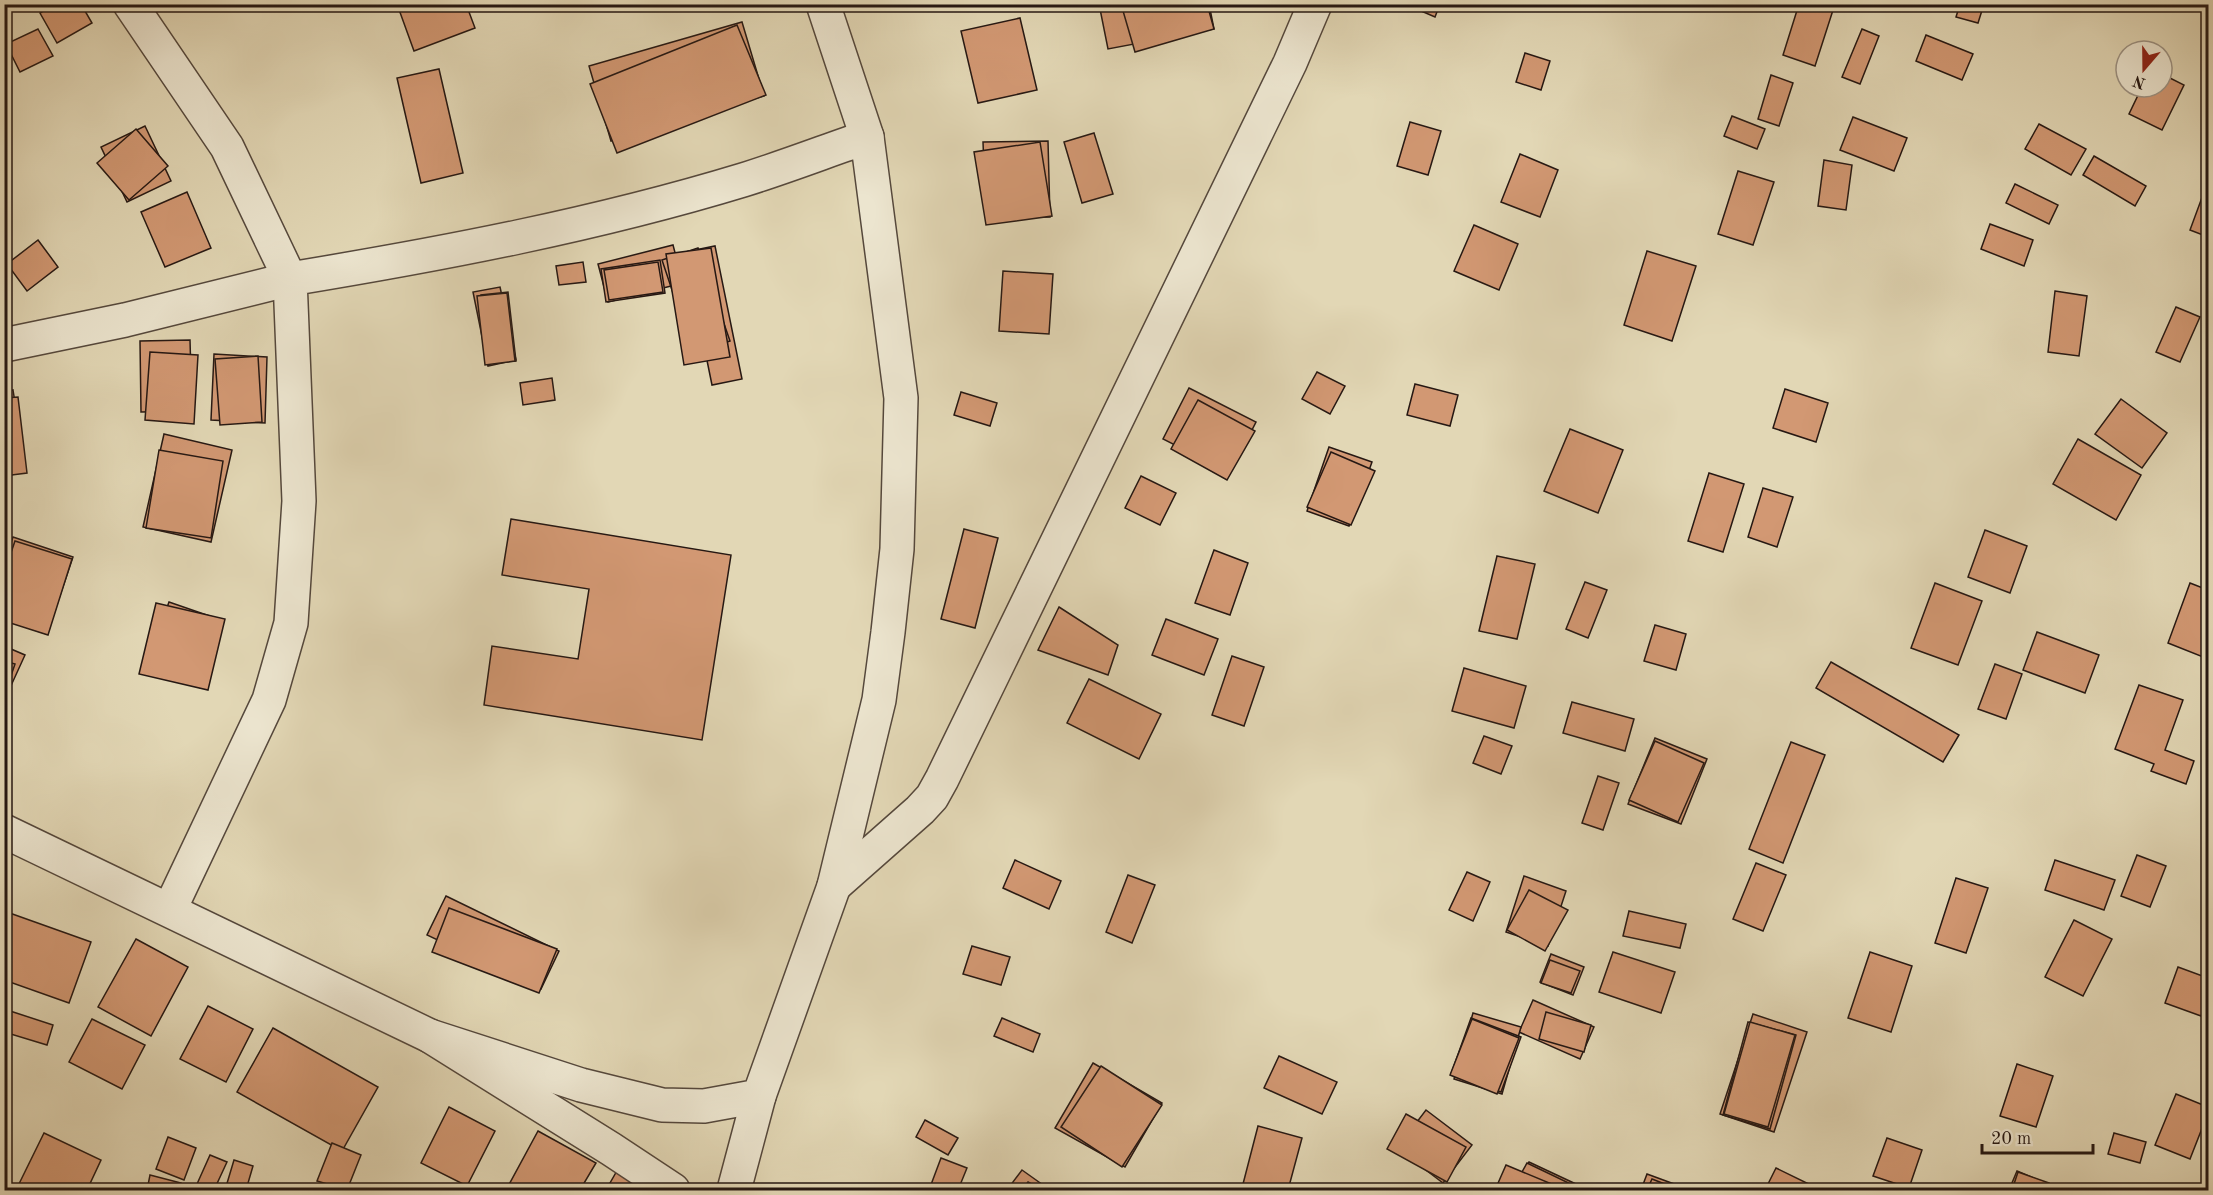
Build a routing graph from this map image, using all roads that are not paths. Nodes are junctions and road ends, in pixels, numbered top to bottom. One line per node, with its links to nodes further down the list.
1 (130, 4): 5 (street)
2 (823, 4): 4 (street)
3 (1315, 4): 8 (street)
4 (867, 137): 5 (street); 8 (street)
5 (290, 279): 6 (street); 9 (street)
6 (4, 345)
7 (4, 831): 9 (street)
8 (834, 886): 11 (street)
9 (170, 909): 10 (street)
10 (430, 1036): 11 (street); 12 (street)
11 (759, 1096): 13 (street)
12 (673, 1191)
13 (734, 1191)

